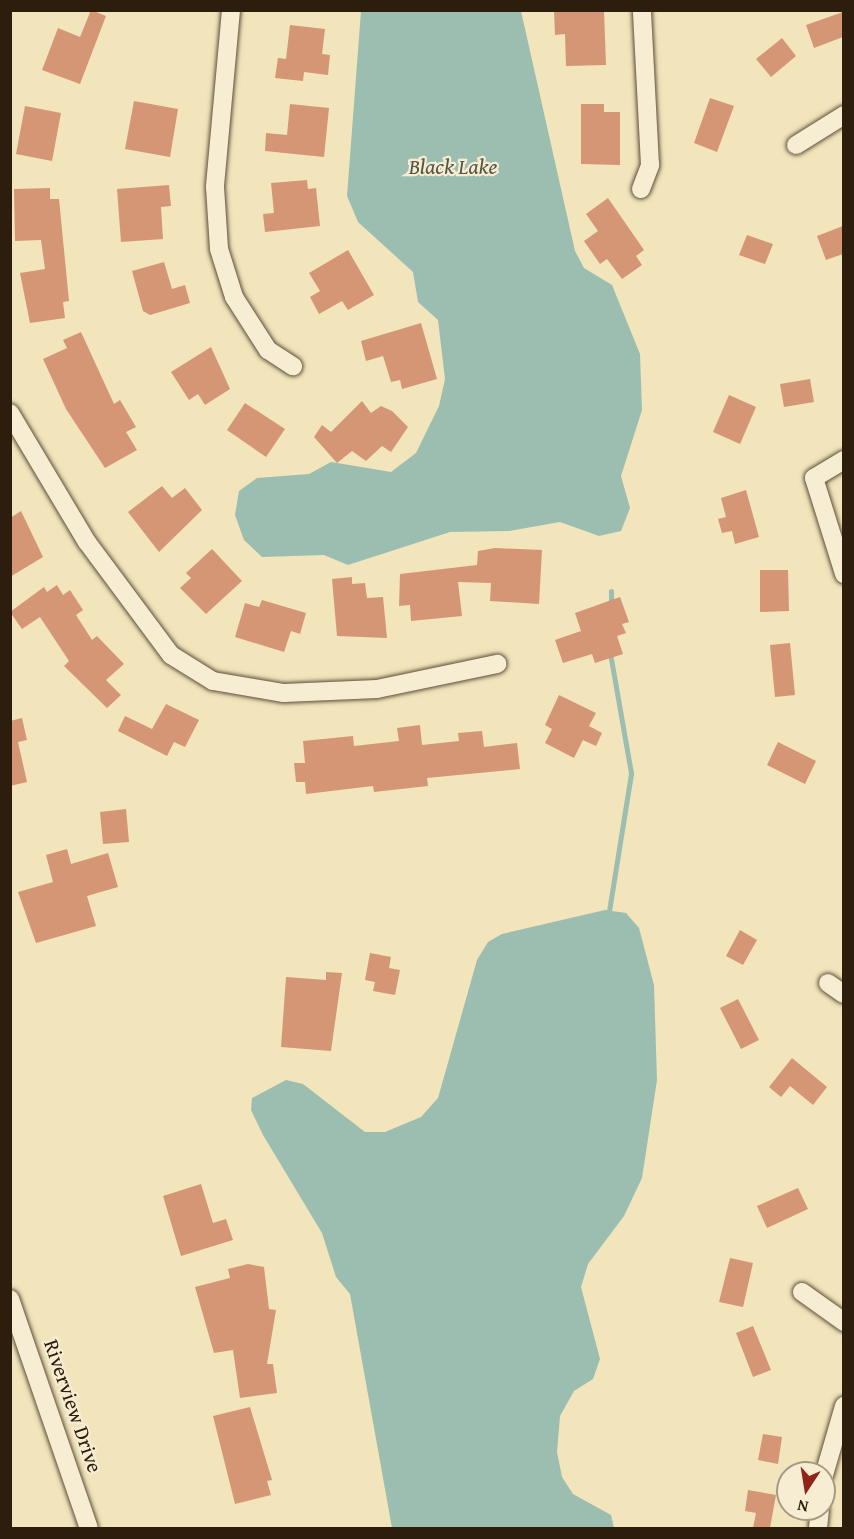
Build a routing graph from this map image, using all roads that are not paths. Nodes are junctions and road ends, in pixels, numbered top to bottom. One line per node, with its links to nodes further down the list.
1 (231, 10): 6 (street)
2 (642, 10): 5 (street)
3 (843, 115): 4 (street)
4 (796, 145)
5 (641, 189)
6 (293, 366)
7 (10, 412): 10 (street)
8 (843, 460): 9 (street)
9 (843, 574)
10 (497, 664)
11 (828, 983): 12 (street)
12 (843, 994)
13 (802, 1292): 15 (street)
14 (10, 1299): 18 (street, Riverview Drive)
15 (843, 1322)
16 (843, 1406): 17 (street)
17 (828, 1461)
18 (89, 1528)

